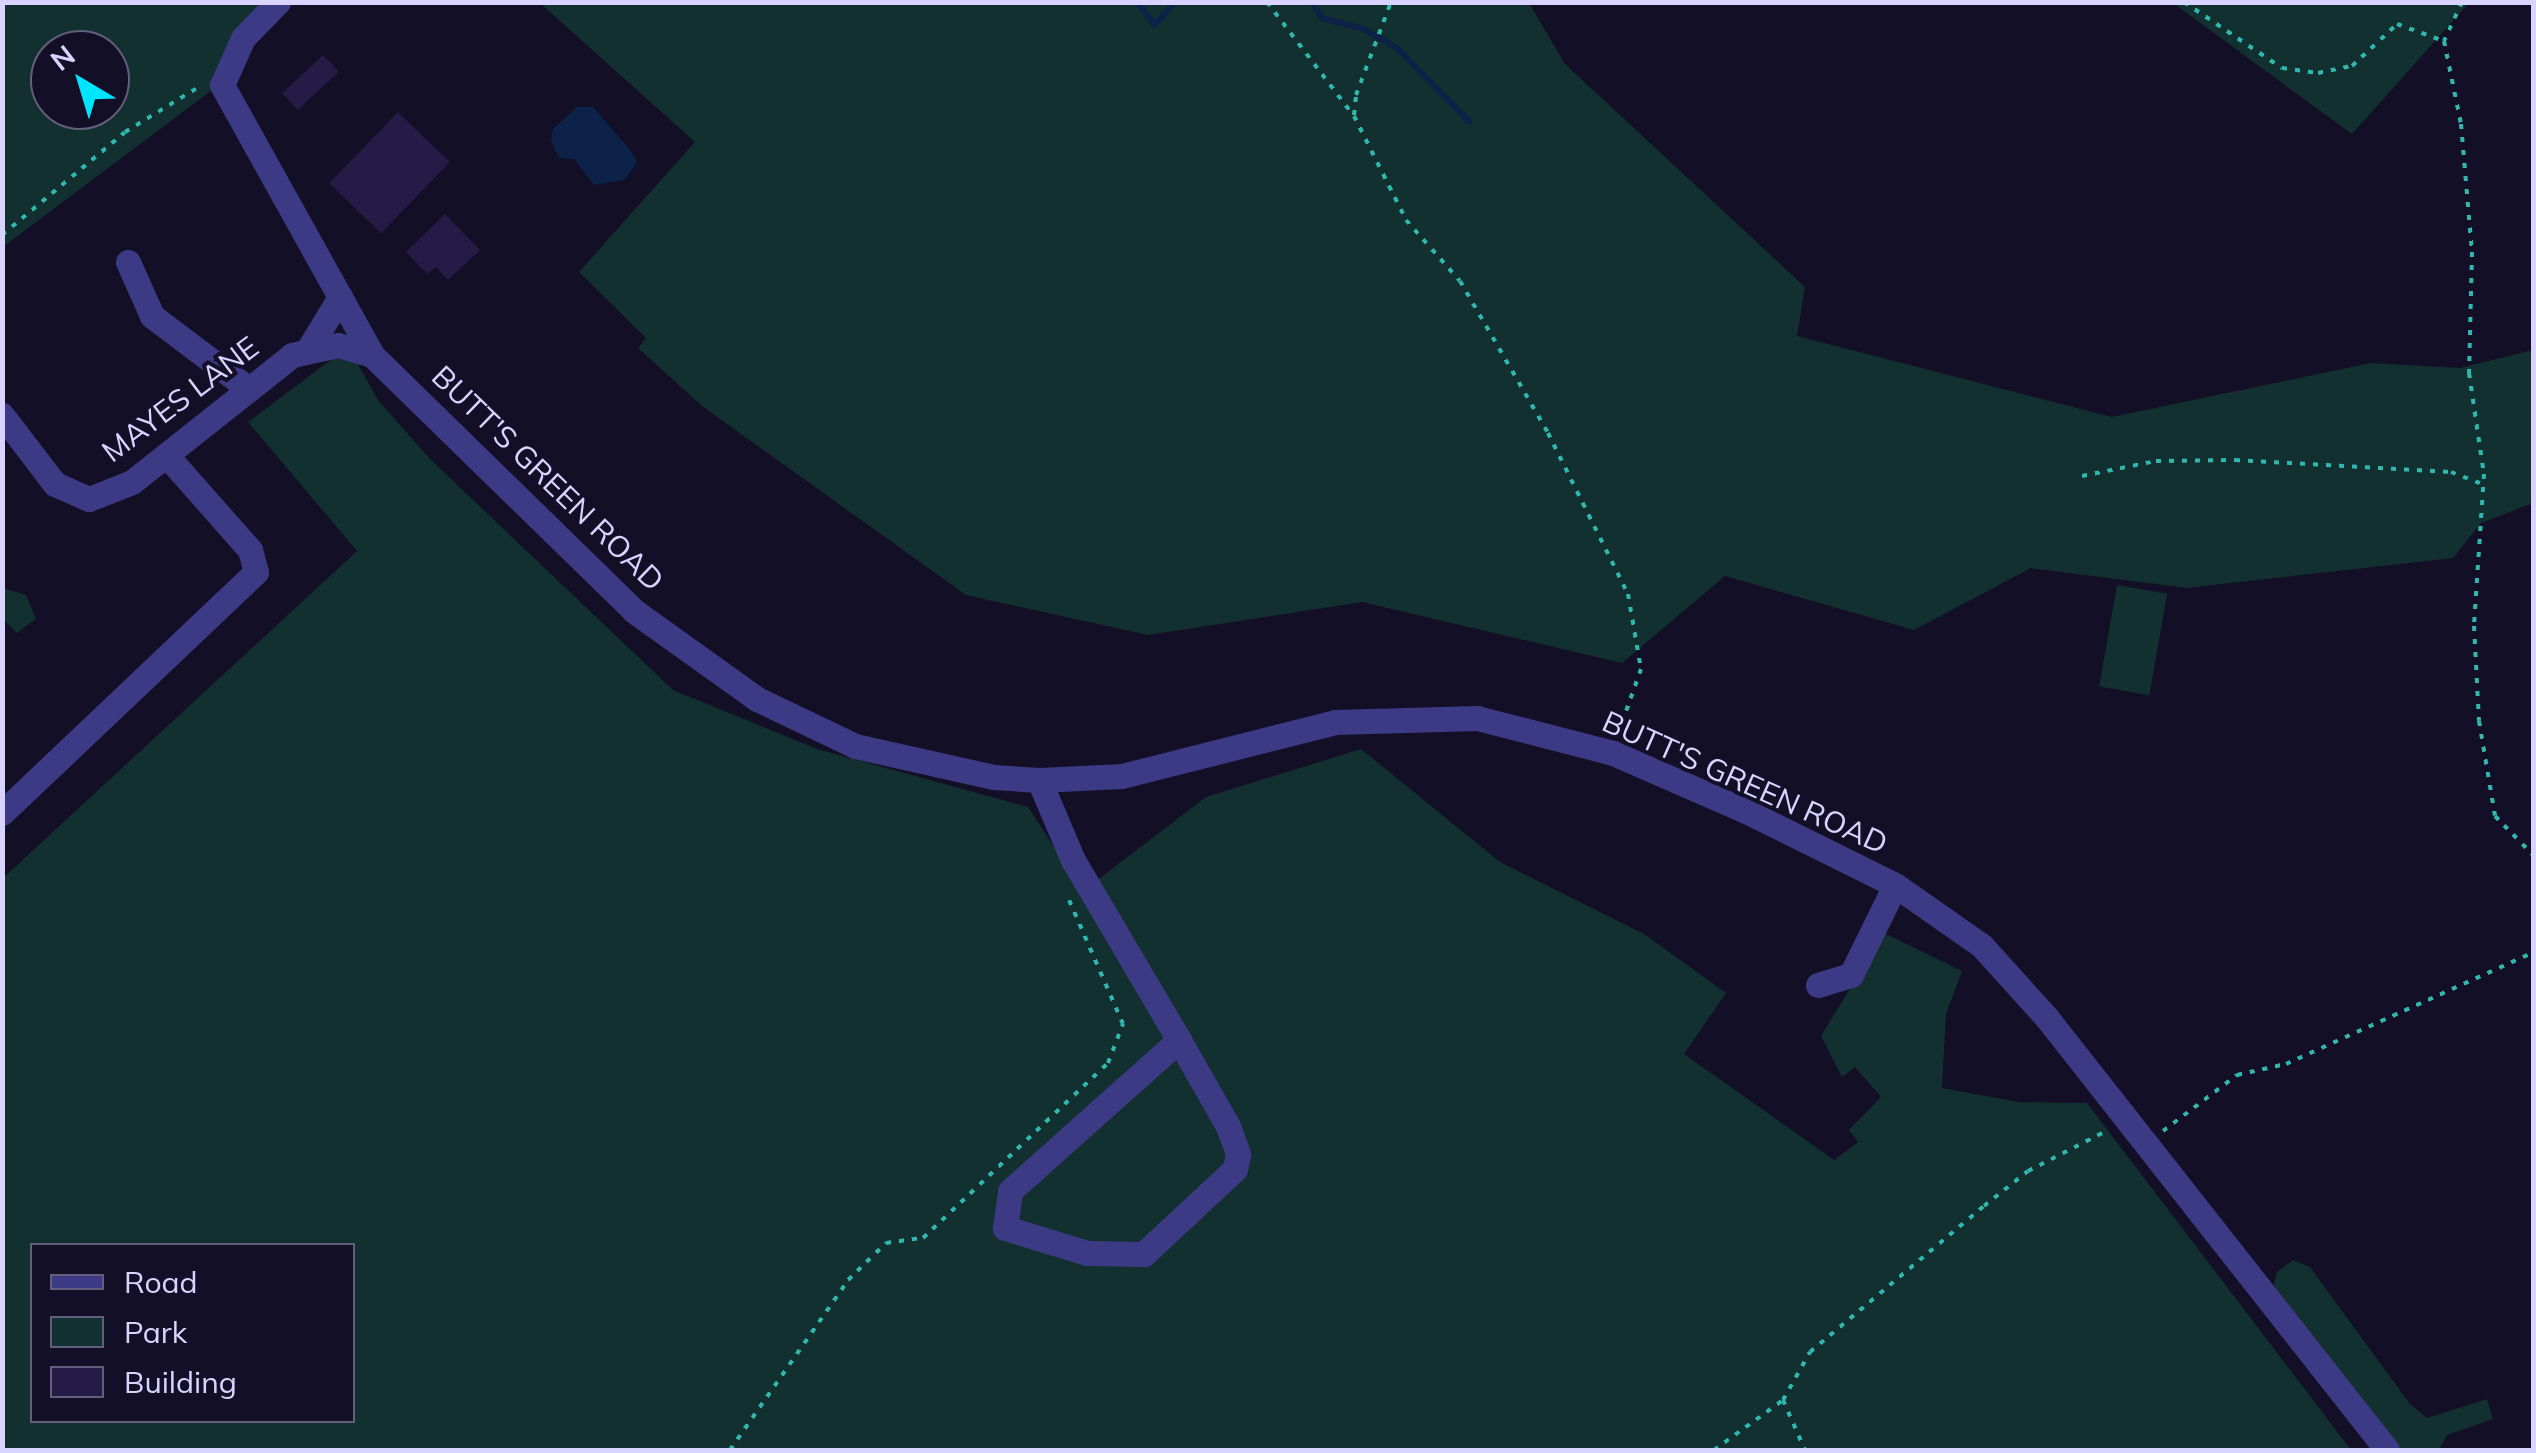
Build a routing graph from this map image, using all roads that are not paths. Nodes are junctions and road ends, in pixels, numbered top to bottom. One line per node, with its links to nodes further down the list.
1 (278, 2): 3 (street, BUTT'S GREEN ROAD)
2 (128, 262): 6 (street)
3 (340, 298): 4 (street); 5 (street, BUTT'S GREEN ROAD)
4 (309, 348): 5 (street, MAYES LANE); 6 (street, MAYES LANE)
5 (372, 355): 9 (street, BUTT'S GREEN ROAD)
6 (249, 389): 8 (street, MAYES LANE)
7 (2, 414): 8 (street, MAYES LANE)
8 (167, 456): 10 (street)
9 (1039, 780): 11 (street, BUTT'S GREEN ROAD); 13 (street)
10 (2, 813)
11 (1895, 885): 12 (street); 14 (street, BUTT'S GREEN ROAD)
12 (1818, 985)
13 (1179, 1040): 13 (street)
14 (2387, 1450)

